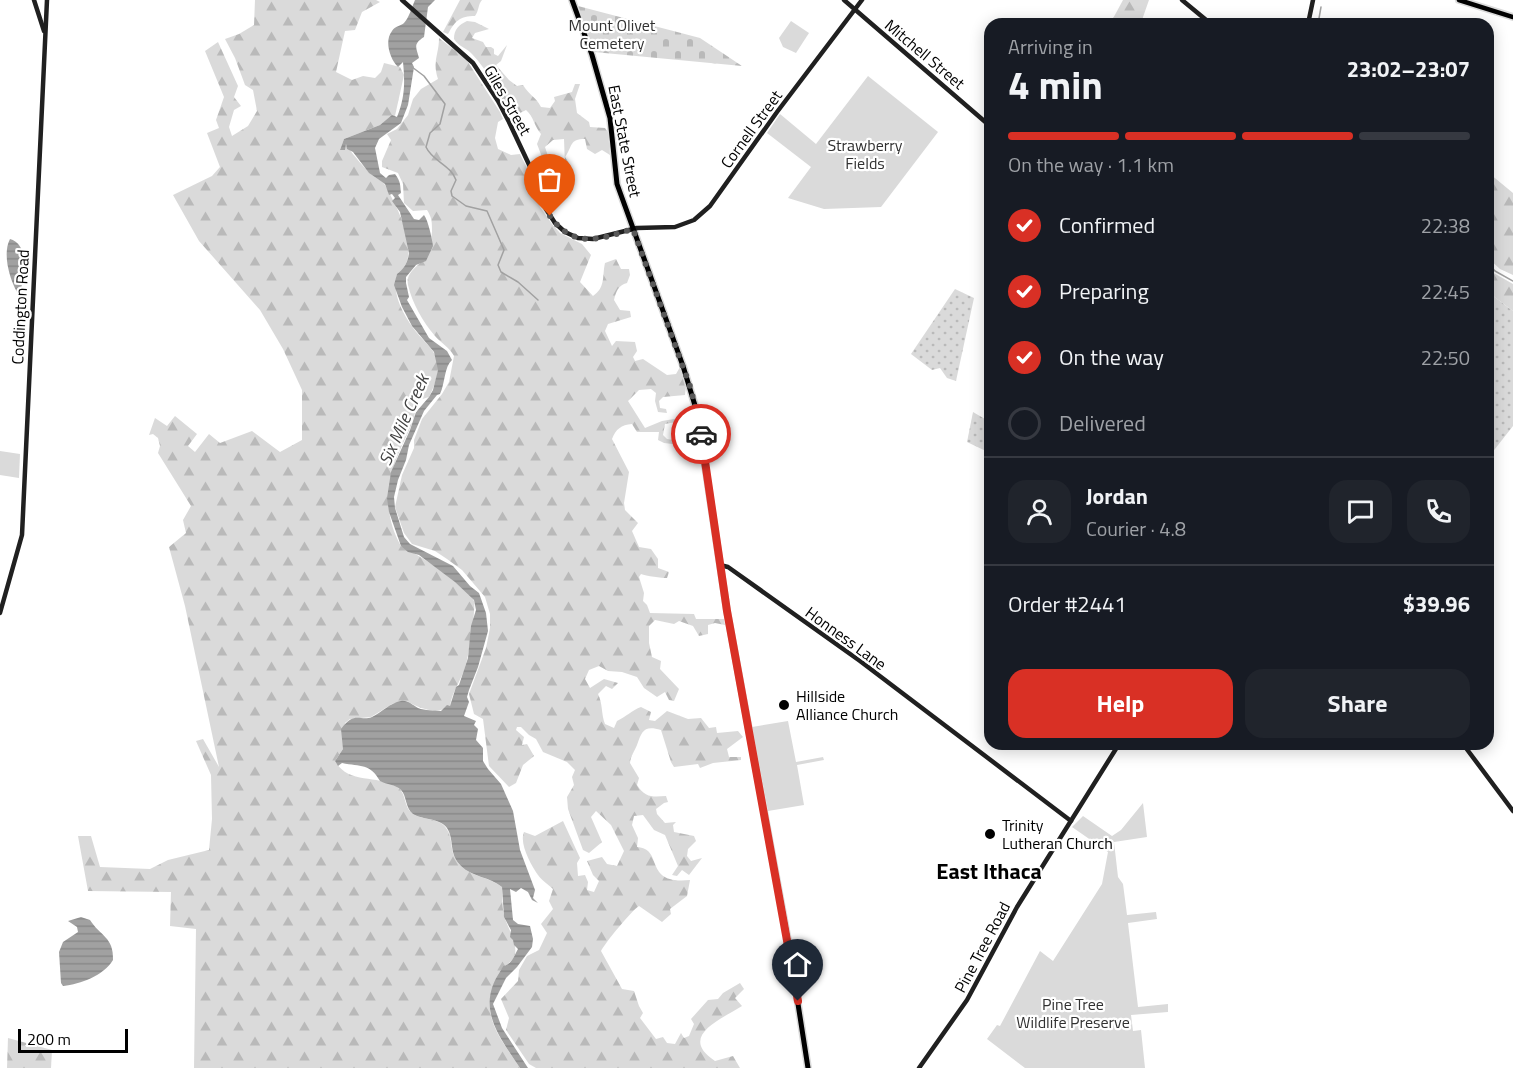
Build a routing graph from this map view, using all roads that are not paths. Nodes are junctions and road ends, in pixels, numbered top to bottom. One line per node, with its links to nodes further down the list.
1 (34, 0): 14 (street, Coddington Road)
2 (47, 0): 14 (street)
3 (572, 0): 16 (highway, East State Street)
4 (844, 0): 10 (street, Mitchell Street)
5 (862, 0): 10 (street, Cornell Street)
6 (1182, 0): 12 (street)
7 (1313, 0): 13 (street)
8 (1459, 0): 11 (main road)
9 (404, 2): 16 (street, Giles Street)
10 (855, 9): 15 (street, Mitchell Street); 16 (street, Cornell Street)
11 (1513, 17)
12 (1204, 18)
13 (1309, 18)
14 (45, 34): 18 (street, Coddington Road)
15 (984, 121)
16 (633, 229): 17 (highway, East State Street)
17 (720, 565): 22 (street, Honness Lane); 23 (highway, East State Street)
18 (0, 613)
19 (1115, 750): 22 (street, Pine Tree Road)
20 (1467, 750): 21 (street)
21 (1513, 811)
22 (1071, 821): 24 (street, Pine Tree Road)
23 (808, 1068)
24 (919, 1068)

